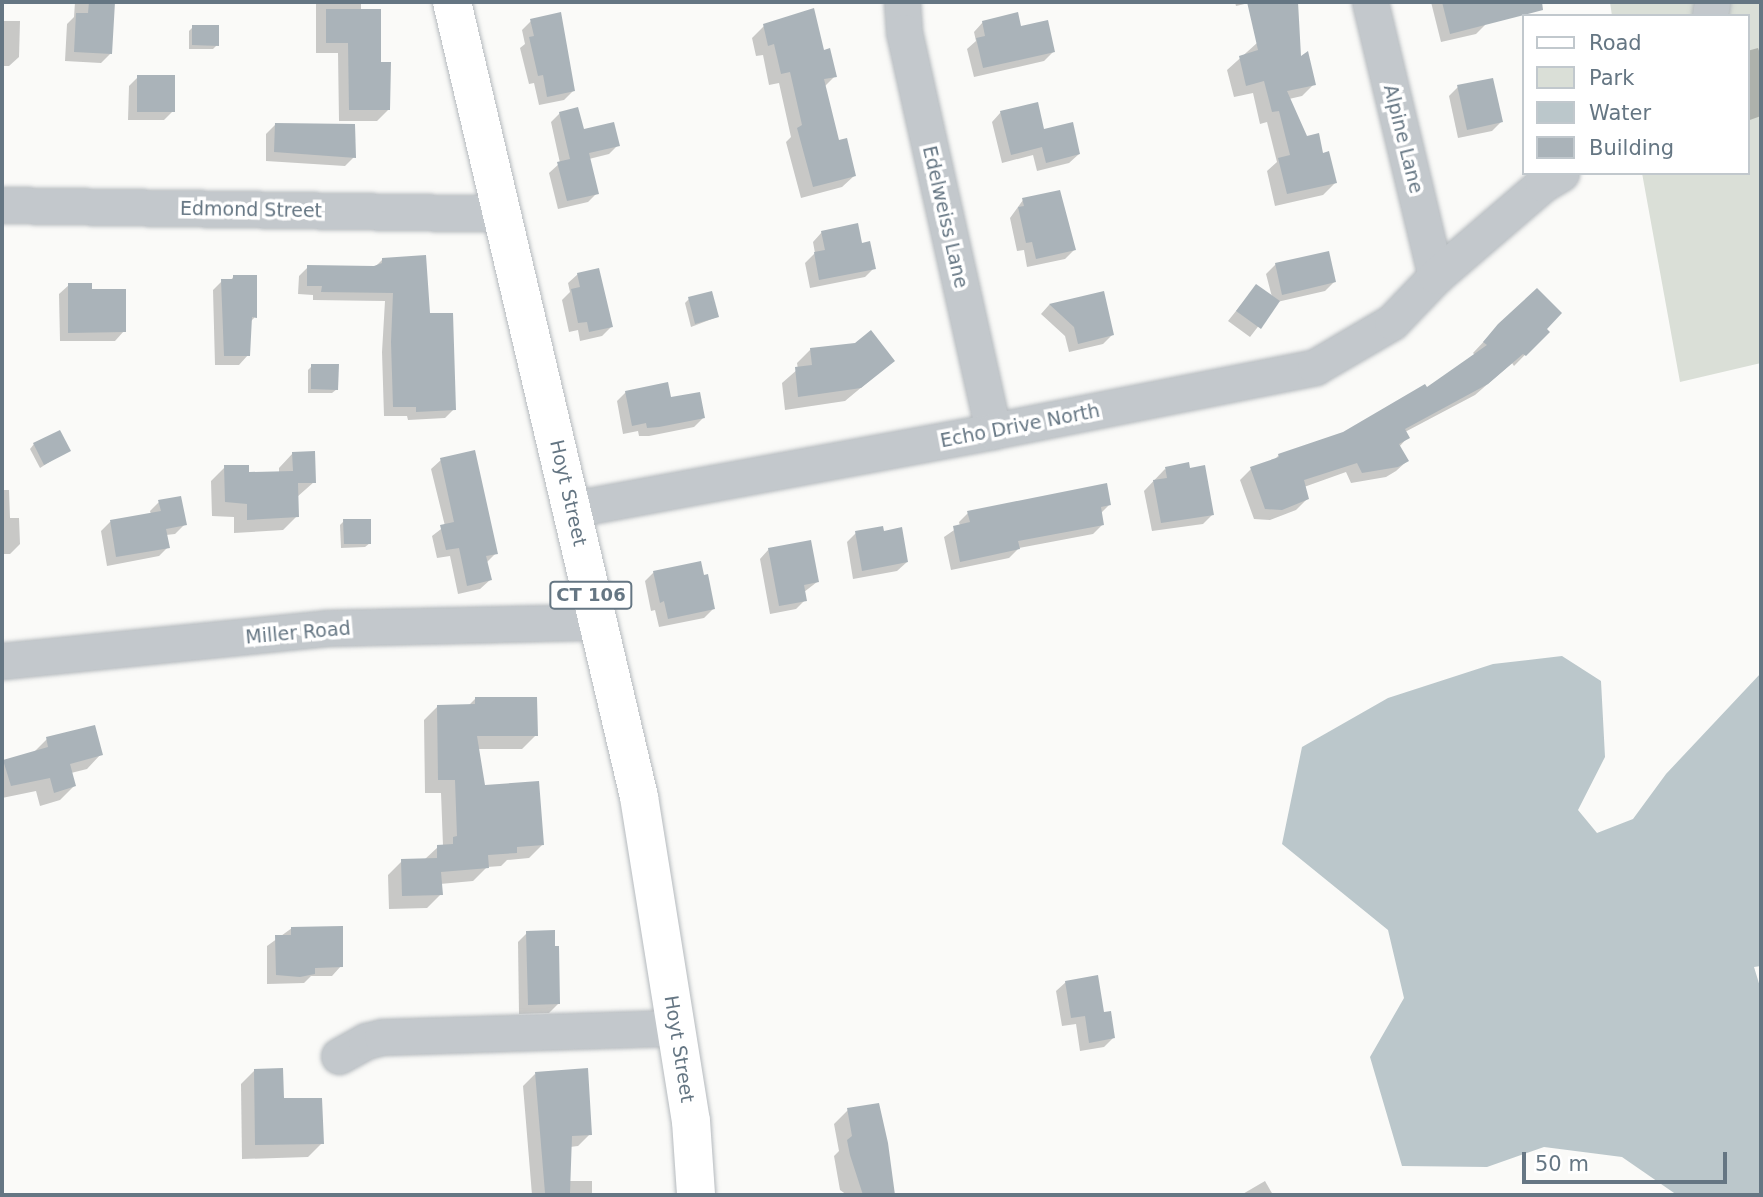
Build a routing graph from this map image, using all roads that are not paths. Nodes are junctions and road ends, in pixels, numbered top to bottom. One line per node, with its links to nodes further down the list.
1 (452, 2): 6 (main road, Hoyt Street / CT 106)
2 (902, 2): 8 (street, Edelweiss Lane)
3 (1370, 2): 7 (street, Alpine Lane)
4 (1558, 175): 7 (street, Echo Drive North)
5 (2, 205): 6 (street, Edmond Street)
6 (500, 214): 9 (main road, Hoyt Street / CT 106)
7 (1436, 276): 8 (street, Echo Drive North)
8 (993, 431): 9 (street, Echo Drive North)
9 (573, 509): 10 (main road, Hoyt Street / CT 106)
10 (596, 622): 11 (street, Miller Road); 12 (main road, Hoyt Street / CT 106)
11 (2, 661)
12 (676, 1028): 13 (street); 14 (main road, Hoyt Street / CT 106)
13 (339, 1056)
14 (696, 1195)

